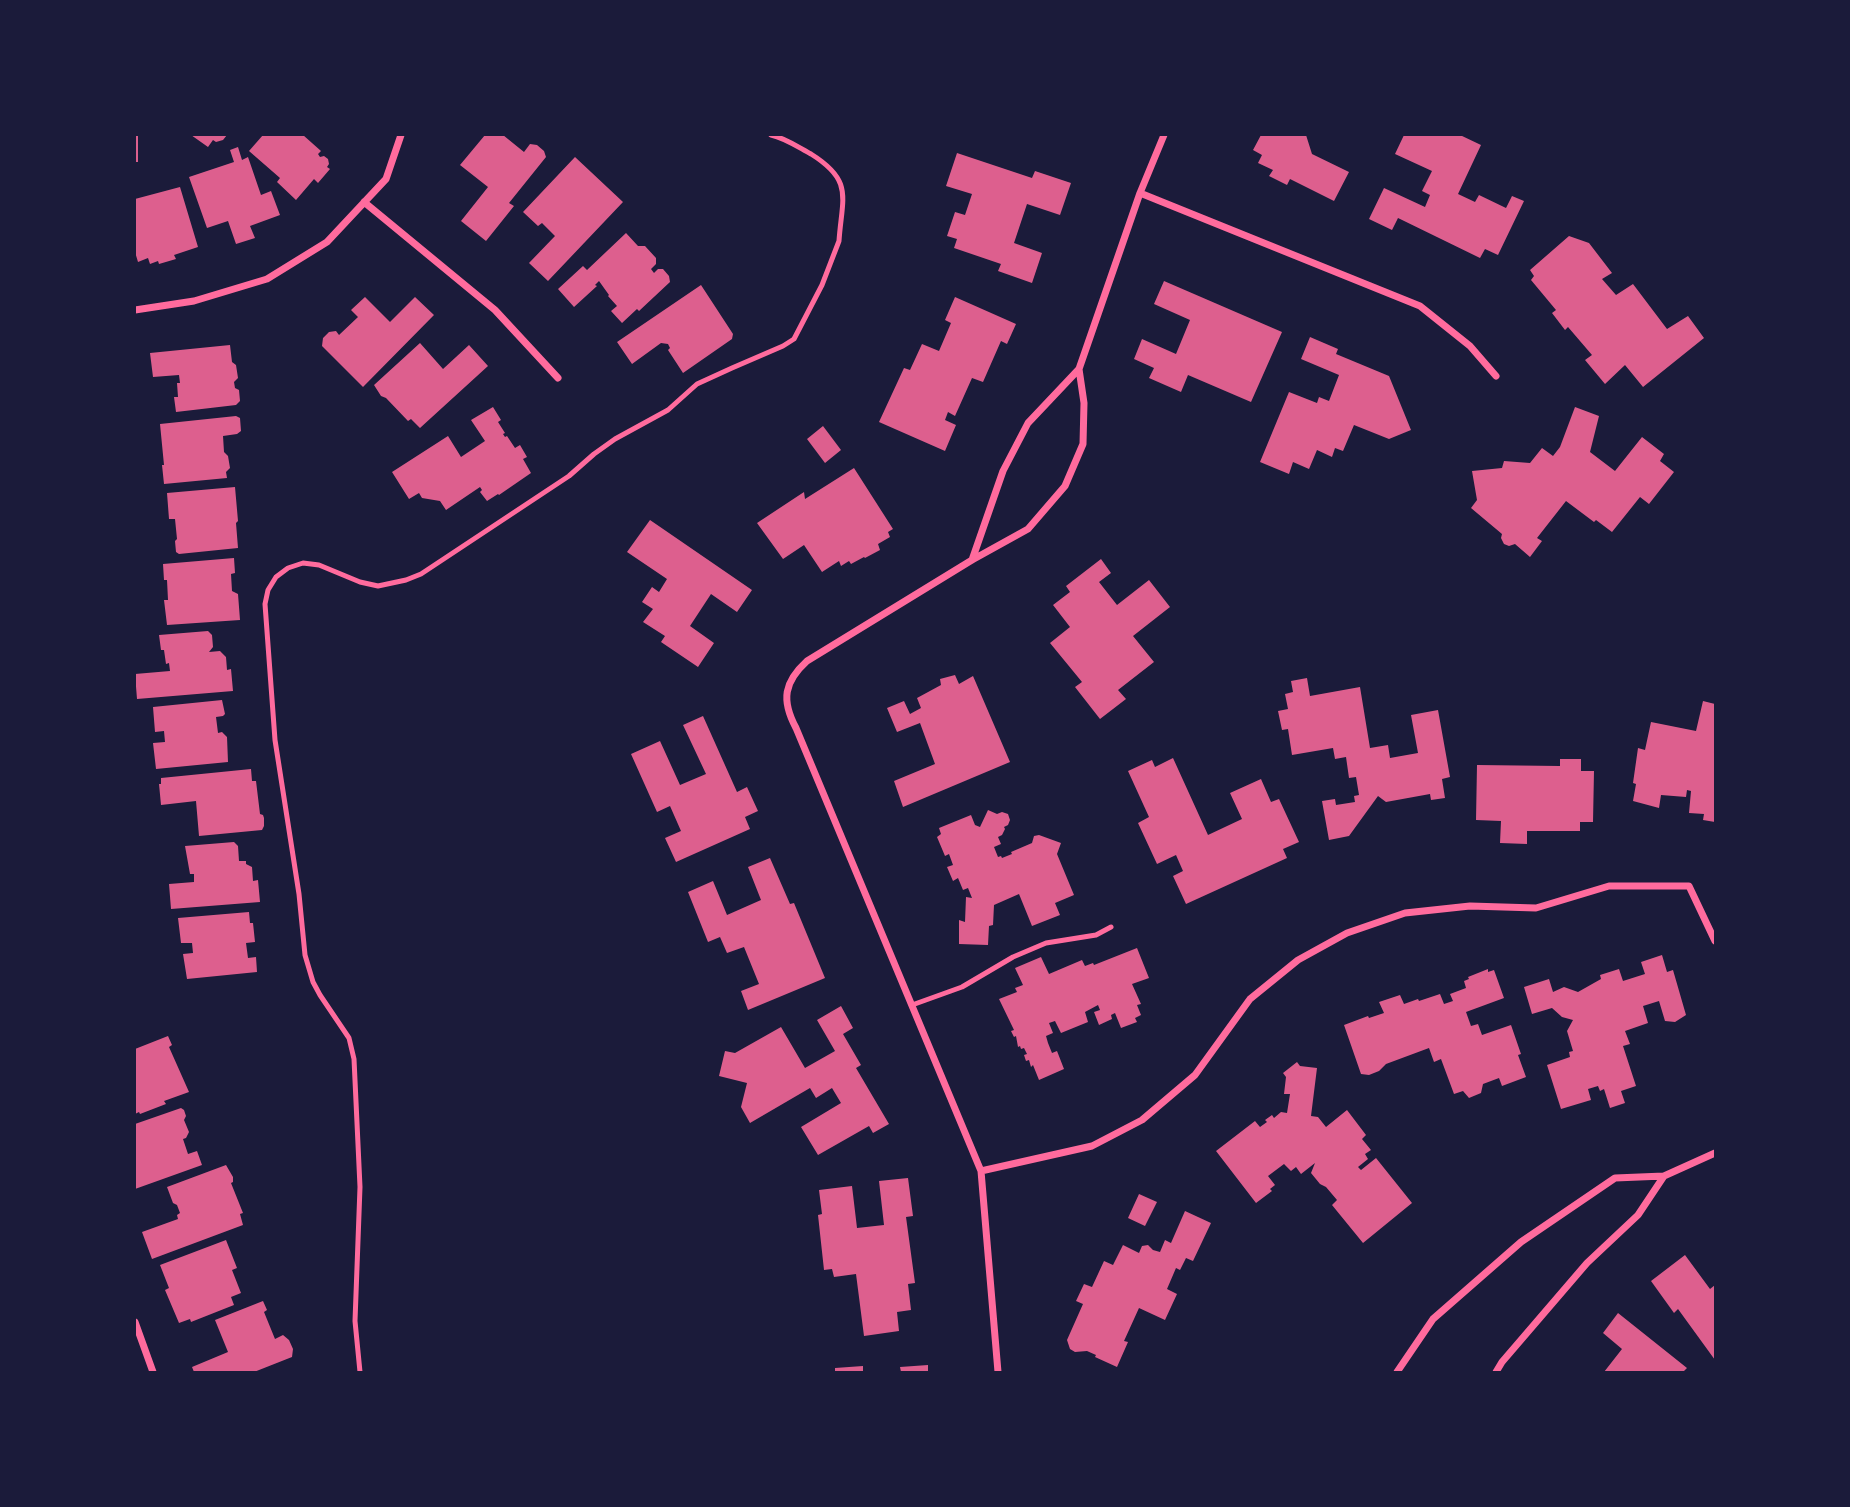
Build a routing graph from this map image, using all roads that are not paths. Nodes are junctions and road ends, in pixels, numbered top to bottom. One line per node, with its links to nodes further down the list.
1 (401, 135): 5 (street)
2 (771, 135): 19 (lane)
3 (1164, 135): 4 (street)
4 (1140, 193): 7 (street); 8 (street)
5 (364, 202): 6 (street); 9 (street)
6 (135, 310)
7 (1079, 369): 10 (street); 10 (street)
8 (1496, 376)
9 (558, 378)
10 (972, 560): 13 (street)
11 (1111, 927): 13 (lane)
12 (1715, 941): 15 (street)
13 (912, 1005): 15 (street)
14 (1715, 1153): 16 (street)
15 (981, 1171): 20 (street)
16 (1664, 1176): 21 (street); 22 (street)
17 (135, 1322): 18 (street)
18 (153, 1372)
19 (360, 1372)
20 (998, 1372)
21 (1397, 1372)
22 (1496, 1372)

